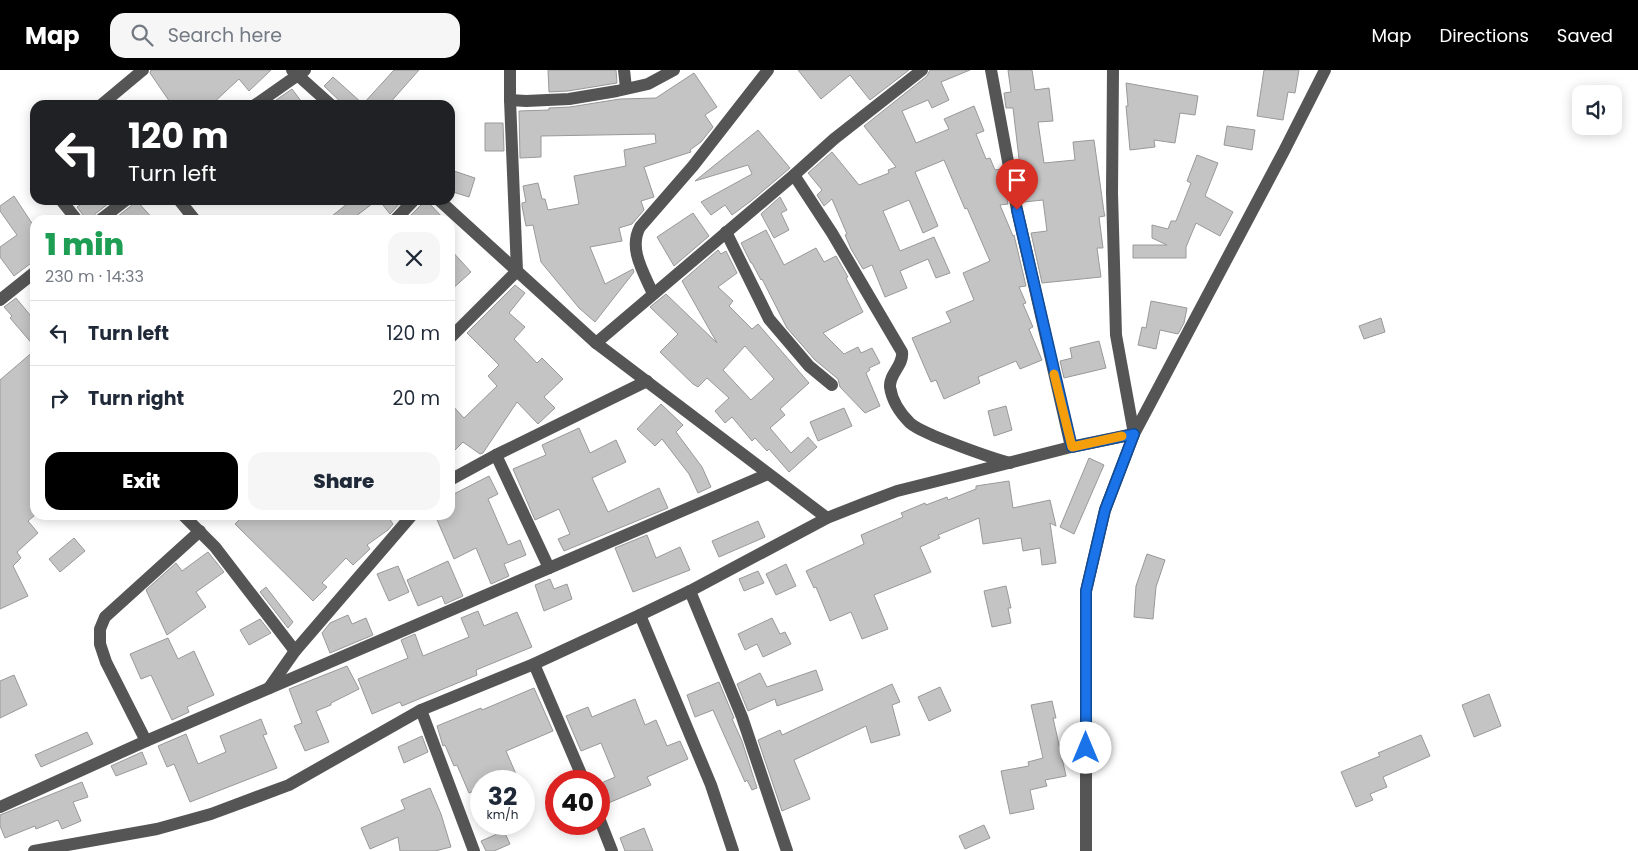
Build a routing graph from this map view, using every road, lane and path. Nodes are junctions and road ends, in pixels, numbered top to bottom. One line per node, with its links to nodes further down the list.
1 (143, 70): 12 (street)
2 (510, 70): 15 (street)
3 (624, 70): 11 (street)
4 (674, 70): 11 (street)
5 (768, 70): 29 (street)
6 (922, 70): 16 (street)
7 (991, 70): 36 (street)
8 (1113, 70): 35 (street)
9 (1325, 70): 35 (street)
10 (298, 72): 13 (street); 14 (street)
11 (626, 88): 15 (street)
12 (107, 100)
13 (262, 100)
14 (326, 100)
15 (510, 100): 27 (street)
16 (794, 175): 26 (street); 38 (street)
17 (65, 205): 22 (street)
18 (120, 205): 23 (street)
19 (183, 205): 24 (street)
20 (410, 205): 25 (street)
21 (444, 205): 27 (street)
22 (74, 215)
23 (106, 215)
24 (192, 215)
25 (400, 215)
26 (726, 232): 29 (street); 34 (street)
27 (517, 271): 31 (street); 32 (street)
28 (30, 276): 30 (street)
29 (653, 294): 32 (street)
30 (0, 300)
31 (455, 333)
32 (596, 343): 33 (street)
33 (647, 381): 37 (street); 39 (street)
34 (832, 385)
35 (1134, 434): 36 (street); 61 (street)
36 (1072, 447): 38 (street)
37 (496, 455): 40 (street); 45 (street)
38 (1010, 463): 41 (street)
39 (768, 474): 41 (street); 45 (street)
40 (455, 477)
41 (827, 518): 46 (street)
42 (188, 520): 44 (street)
43 (408, 520): 48 (street)
44 (200, 531): 48 (street); 52 (street)
45 (549, 568): 50 (street)
46 (690, 591): 47 (street); 60 (street)
47 (640, 615): 49 (street); 59 (street)
48 (295, 652): 50 (street)
49 (534, 664): 51 (street); 53 (street)
50 (269, 688): 52 (street)
51 (421, 710): 56 (street); 57 (street)
52 (146, 740): 54 (street)
53 (579, 770)
54 (0, 807)
55 (606, 835): 58 (street)
56 (34, 851)
57 (474, 851)
58 (612, 851)
59 (733, 851)
60 (787, 851)
61 (1086, 851)

